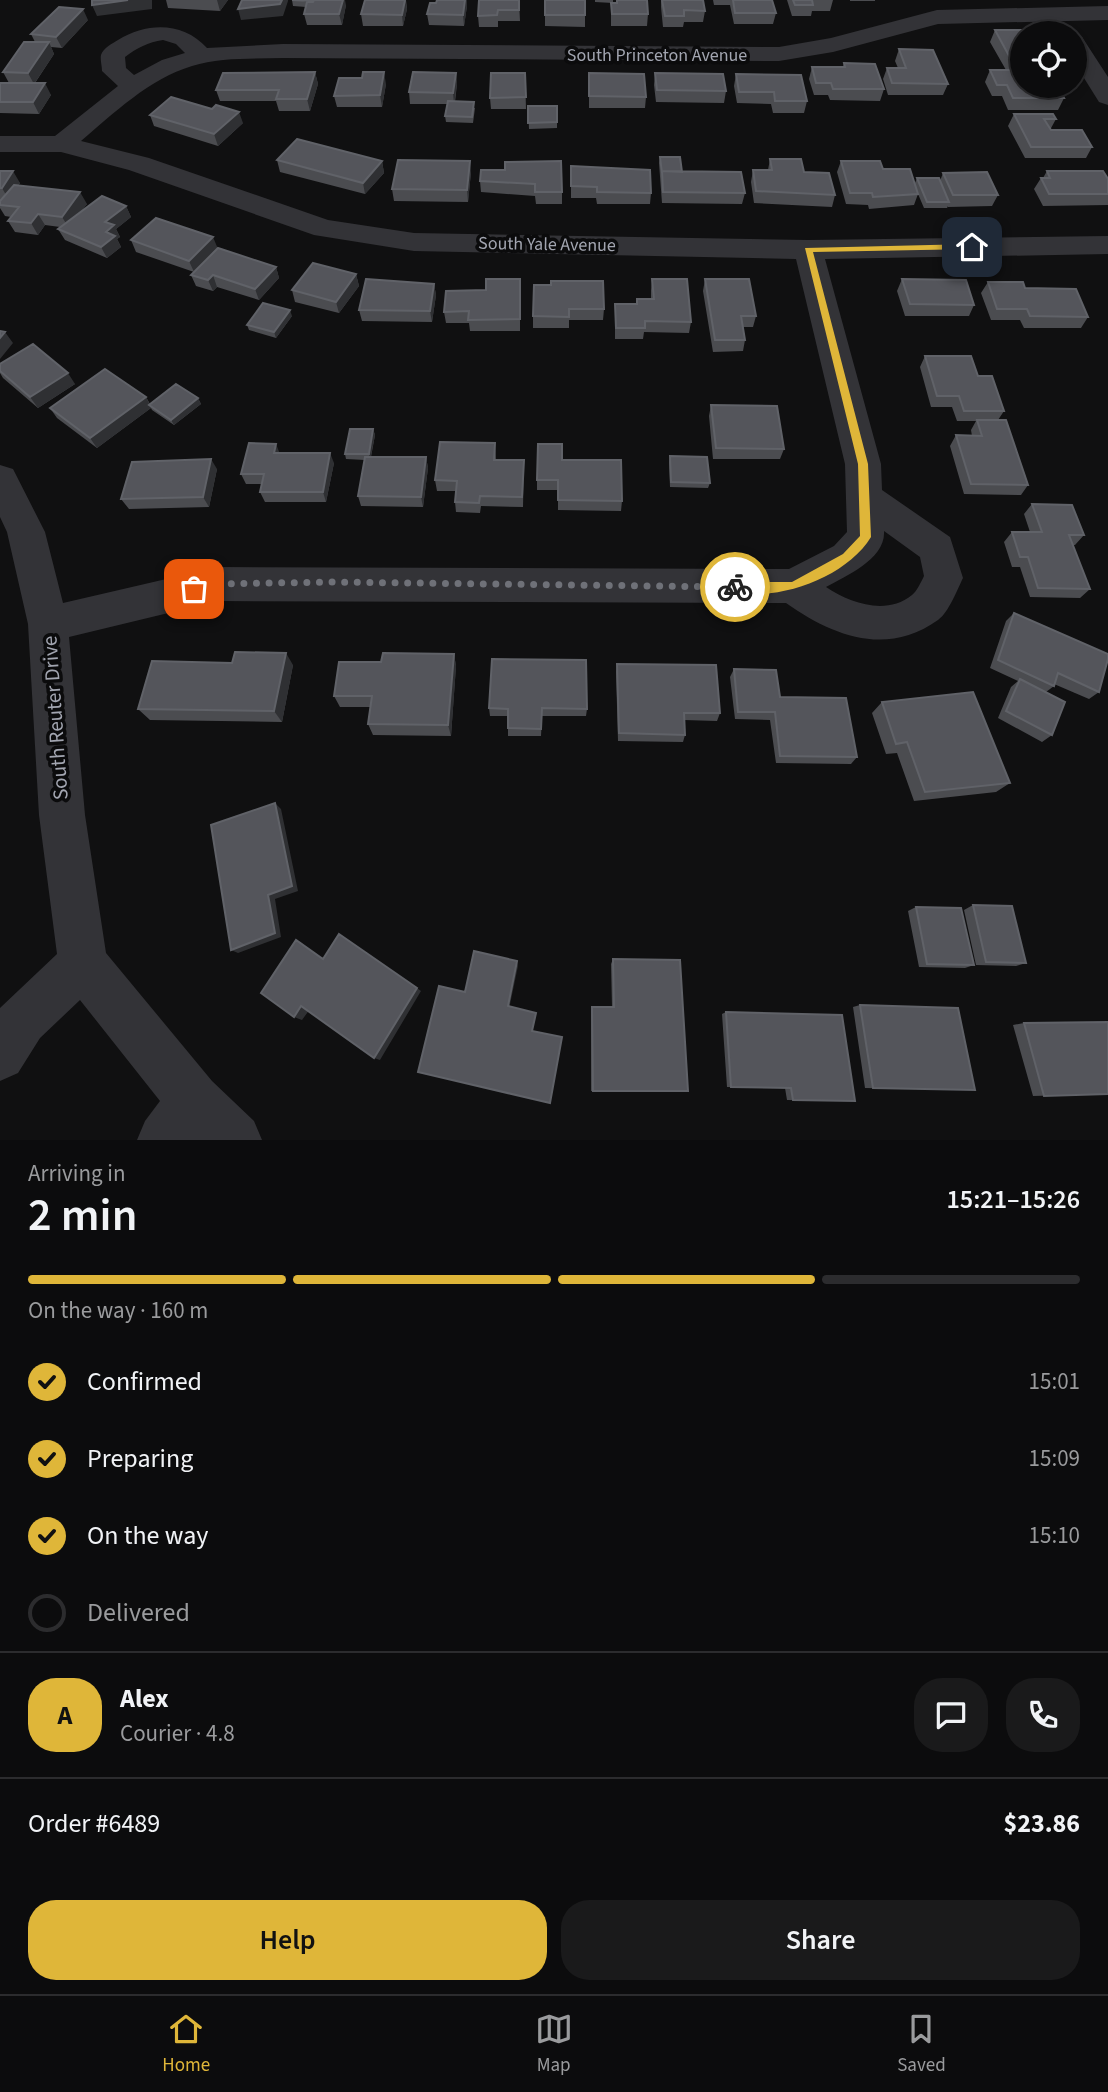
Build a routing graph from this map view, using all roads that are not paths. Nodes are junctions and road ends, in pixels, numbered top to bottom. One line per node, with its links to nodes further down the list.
1 (1108, 13): 2 (street, South Princeton Avenue)
2 (1058, 15): 3 (street, South Princeton Avenue)
3 (202, 57): 5 (street, South Princeton Avenue); 5 (street)
4 (1087, 63): 6 (street)
5 (134, 86): 8 (street, South Princeton Avenue)
6 (1108, 97)
7 (0, 145): 8 (street, South Yale Avenue)
8 (61, 145): 10 (street, South Yale Avenue)
9 (1108, 245): 10 (street, South Yale Avenue)
10 (808, 250): 12 (street)
11 (0, 479): 14 (street, South Reuter Drive)
12 (864, 497): 13 (street); 13 (street)
13 (793, 586): 14 (street)
14 (48, 624): 15 (street, South Reuter Drive)
15 (83, 964): 16 (street); 17 (street)
16 (0, 1055)
17 (179, 1120): 18 (street)
18 (235, 1140)

